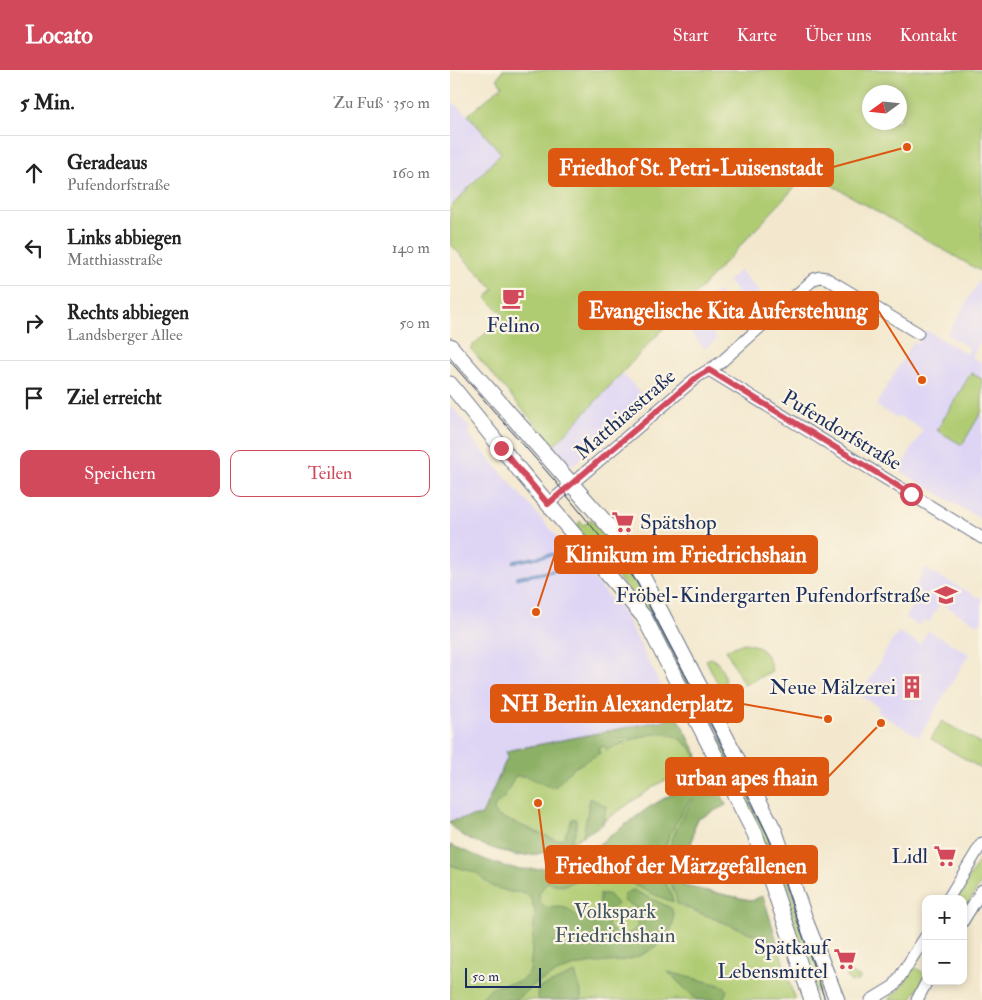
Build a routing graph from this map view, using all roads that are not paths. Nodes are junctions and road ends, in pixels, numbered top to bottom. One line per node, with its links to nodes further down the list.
1 (918, 333): 3 (street, Matthiasstraße)
2 (450, 346): 5 (main road)
3 (709, 370): 5 (street, Matthiasstraße); 7 (street, Pufendorfstraße)
4 (450, 384): 6 (main road)
5 (572, 484): 6 (street, Matthiasstraße); 15 (main road)
6 (548, 504): 14 (main road)
7 (982, 538)
8 (982, 843): 10 (street)
9 (982, 890): 11 (street)
10 (950, 895)
11 (967, 914)
12 (923, 940): 16 (street)
13 (925, 985): 17 (street)
14 (812, 1000)
15 (837, 1000)
16 (871, 1000)
17 (916, 1000)

